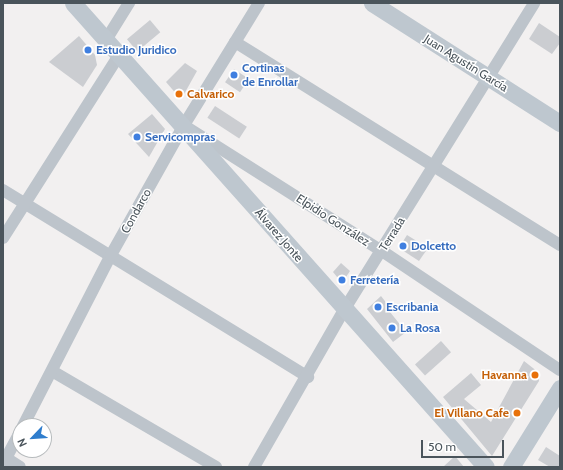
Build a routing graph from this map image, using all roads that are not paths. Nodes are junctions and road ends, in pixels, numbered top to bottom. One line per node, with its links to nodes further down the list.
1 (73, 3): 6 (street, Álvarez Jonte)
2 (129, 3): 6 (street)
3 (259, 3): 7 (street, Condarco)
4 (372, 3): 9 (street, Juan Agustín García)
5 (534, 3): 9 (street, Terrada)
6 (106, 40): 8 (street, Álvarez Jonte)
7 (235, 42): 11 (street, Condarco); 12 (street)
8 (119, 55): 11 (street, Álvarez Jonte); 14 (street)
9 (489, 78): 10 (street, Juan Agustín García); 12 (street, Terrada)
10 (560, 122)
11 (184, 126): 17 (street, Elpidio González); 18 (street, Condarco); 19 (street, Álvarez Jonte)
12 (434, 167): 16 (street); 17 (street, Terrada)
13 (3, 190): 14 (street)
14 (24, 204): 15 (street); 18 (street)
15 (3, 238)
16 (560, 245)
17 (382, 251): 19 (street, Terrada); 20 (street, Elpidio González)
18 (111, 255): 21 (street, Condarco); 22 (street)
19 (344, 310): 22 (street, Terrada); 30 (street, Álvarez Jonte)
20 (560, 370)
21 (52, 371): 24 (street, Condarco); 28 (street)
22 (308, 377): 29 (street, Terrada)
23 (560, 388): 31 (street)
24 (27, 418)
25 (12, 446): 26 (street)
26 (4, 459): 27 (street)
27 (20, 467)
28 (216, 467)
29 (254, 467)
30 (486, 467)
31 (512, 467)

